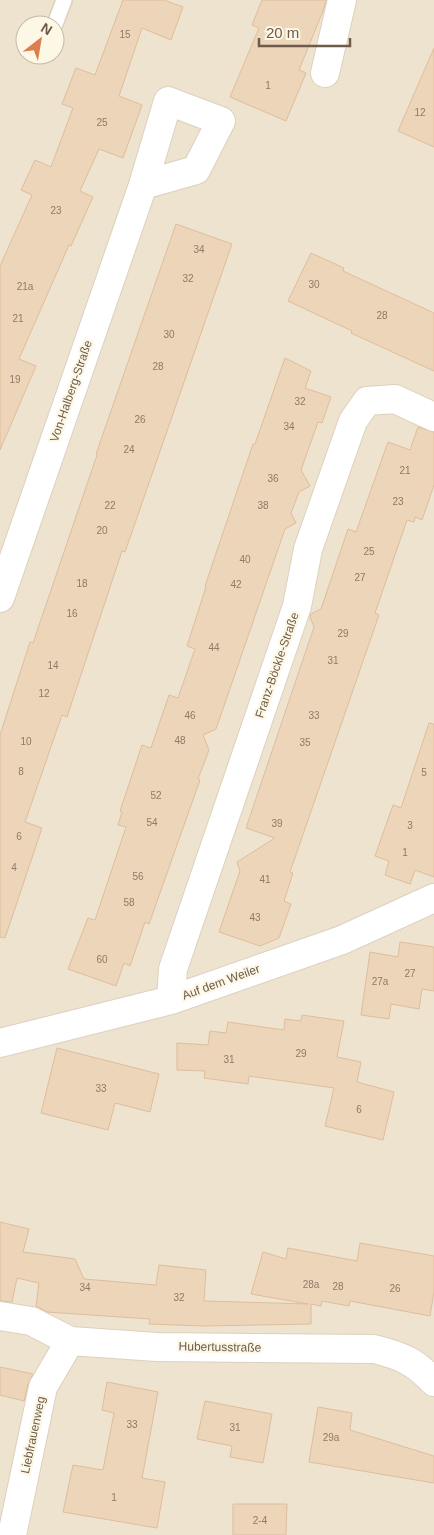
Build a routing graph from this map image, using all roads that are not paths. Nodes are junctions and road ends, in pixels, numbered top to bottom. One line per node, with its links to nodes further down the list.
1 (64, 0): 3 (lane)
2 (342, 0): 4 (street)
3 (58, 15)
4 (325, 73)
5 (143, 185): 7 (street, Von-Halberg-Straße)
6 (434, 417): 9 (street, Franz-Böckle-Straße)
7 (0, 598)
8 (434, 898): 9 (street, Auf dem Weiler)
9 (171, 1000): 10 (street, Auf dem Weiler)
10 (0, 1043)
11 (0, 1316): 12 (street, Hubertusstraße)
12 (70, 1341): 13 (street, Hubertusstraße); 14 (street, Liebfrauenweg)
13 (434, 1382)
14 (12, 1535)

